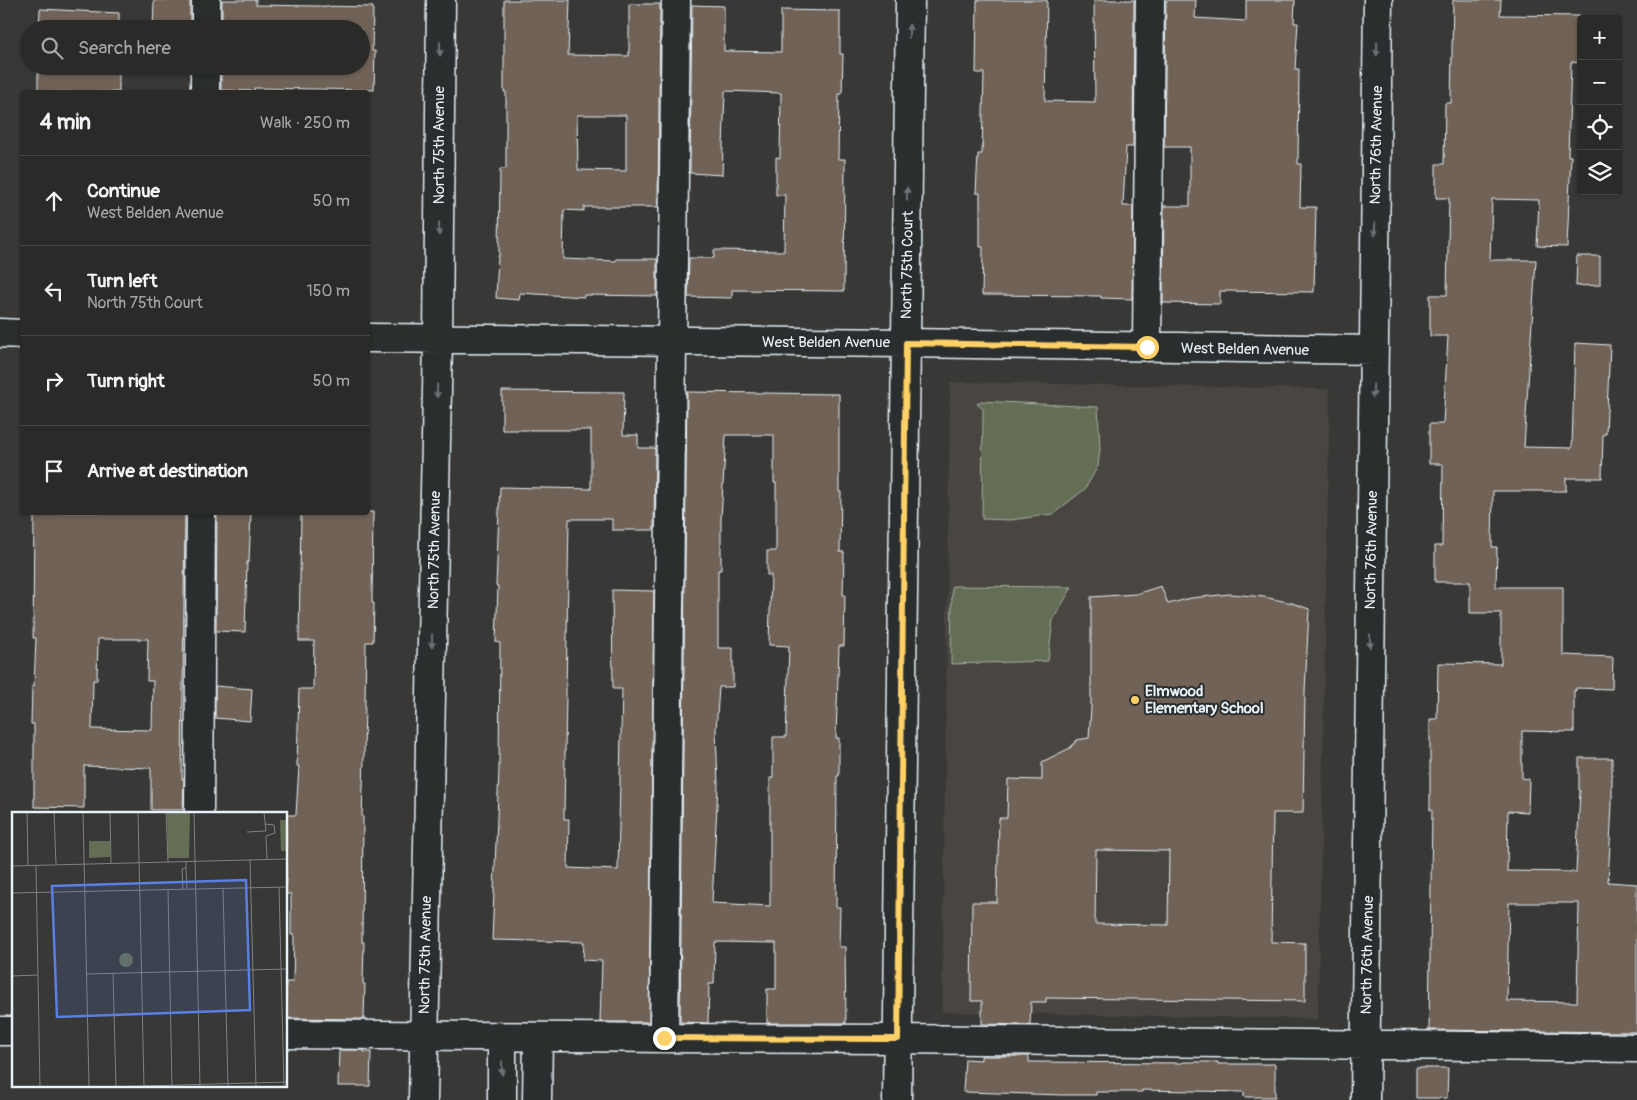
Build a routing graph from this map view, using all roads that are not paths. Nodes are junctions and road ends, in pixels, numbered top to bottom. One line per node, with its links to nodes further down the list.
1 (206, 0): 7 (street)
2 (440, 0): 13 (street, North 75th Avenue, one-way to 13)
3 (676, 0): 14 (street)
4 (910, 0): 15 (street, North 75th Court, one-way to 4)
5 (1150, 0): 16 (street)
6 (1378, 0): 17 (street, North 76th Avenue, one-way to 17)
7 (206, 20)
8 (205, 75): 9 (street)
9 (205, 90)
10 (0, 334): 11 (street)
11 (20, 334)
12 (370, 338): 13 (street, West Belden Avenue)
13 (438, 339): 14 (street, West Belden Avenue); 21 (street, North 75th Avenue, one-way to 21)
14 (672, 342): 15 (street, West Belden Avenue); 24 (street)
15 (906, 343): 16 (street, West Belden Avenue); 25 (street, North 75th Court)
16 (1147, 347): 17 (street, West Belden Avenue)
17 (1374, 350): 26 (street, North 76th Avenue, one-way to 26)
18 (201, 515): 19 (street)
19 (199, 812)
20 (288, 1034): 21 (street)
21 (423, 1036): 22 (street); 28 (street, North 75th Avenue)
22 (502, 1037): 23 (street); 29 (street, one-way to 29)
23 (538, 1037): 24 (street); 30 (street)
24 (664, 1038): 25 (street)
25 (898, 1039): 26 (street); 31 (street, North 75th Court)
26 (1366, 1045): 27 (street); 32 (street, North 76th Avenue)
27 (1637, 1048)
28 (423, 1100)
29 (502, 1100)
30 (537, 1100)
31 (897, 1100)
32 (1365, 1100)

